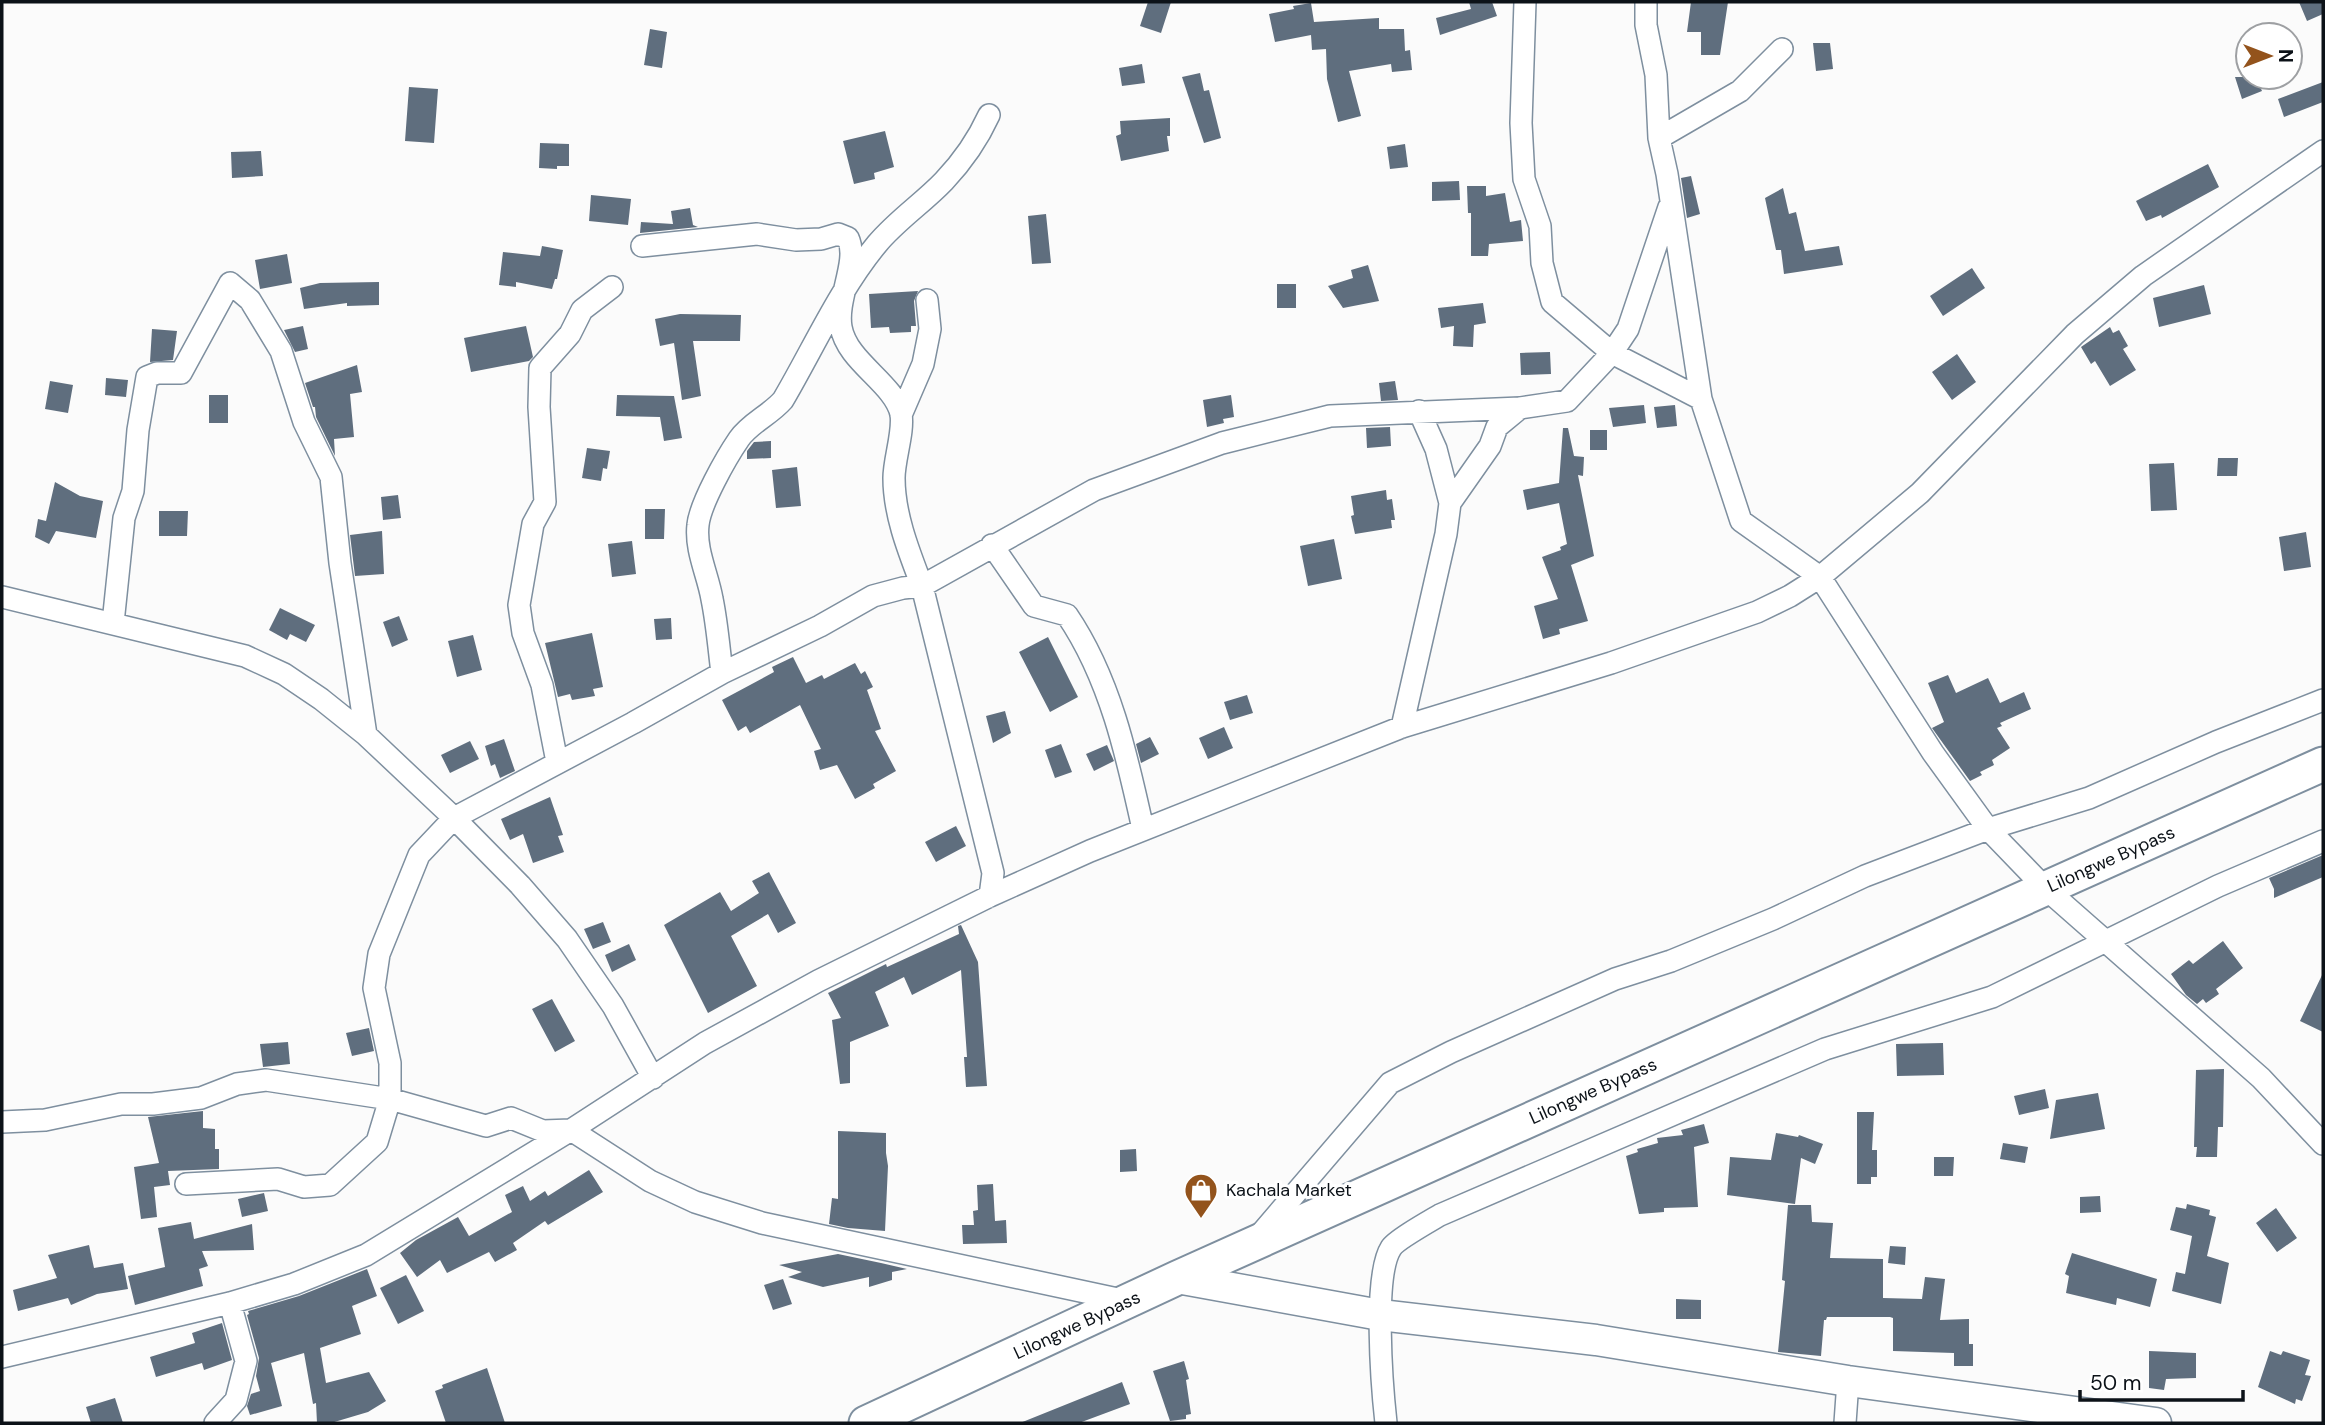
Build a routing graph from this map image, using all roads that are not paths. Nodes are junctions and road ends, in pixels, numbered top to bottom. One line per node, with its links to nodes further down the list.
1 (1525, 2): 12 (street)
2 (1646, 2): 5 (street)
3 (1782, 49): 5 (street)
4 (989, 115): 10 (street)
5 (1659, 138): 7 (street)
6 (2323, 151): 19 (street)
7 (1670, 204): 12 (street); 13 (street)
8 (642, 246): 10 (street)
9 (612, 287): 27 (street)
10 (843, 294): 16 (street); 23 (street)
11 (928, 300): 16 (street)
12 (1612, 353): 13 (street); 14 (street)
13 (1701, 399): 19 (street)
14 (1520, 408): 15 (street); 17 (street)
15 (1419, 411): 17 (street); 18 (street)
16 (901, 415): 20 (street)
17 (1450, 503): 25 (street)
18 (992, 545): 20 (street); 31 (street)
19 (1820, 577): 25 (street); 30 (street)
20 (922, 586): 23 (street); 34 (street)
21 (2, 597): 22 (street)
22 (114, 623): 26 (street); 26 (street)
23 (722, 673): 27 (street)
24 (2323, 700): 30 (street)
25 (1402, 727): 31 (street)
26 (366, 735): 29 (street)
27 (557, 762): 29 (street)
28 (2323, 764): 33 (main road, Lilongwe Bypass)
29 (454, 818): 36 (street); 37 (street)
30 (1988, 829): 33 (street); 42 (street)
31 (1143, 830): 34 (street)
32 (2323, 841): 35 (street)
33 (2045, 888): 35 (street); 42 (main road, Lilongwe Bypass)
34 (990, 897): 36 (street)
35 (2106, 942): 40 (street); 46 (street)
36 (653, 1078): 39 (street)
37 (390, 1099): 38 (street); 39 (street); 41 (street)
38 (2, 1122)
39 (571, 1130): 44 (street); 45 (street)
40 (2323, 1144)
41 (186, 1184)
42 (1252, 1244): 43 (main road, Lilongwe Bypass)
43 (1177, 1278): 44 (main road, Lilongwe Bypass); 46 (street)
44 (1129, 1301): 49 (main road, Lilongwe Bypass)
45 (230, 1303): 47 (street); 50 (street)
46 (1380, 1315): 48 (street); 52 (street)
47 (2, 1357)
48 (1848, 1381): 53 (street); 54 (street)
49 (901, 1416): 51 (main road, Lilongwe Bypass)
50 (215, 1423)
51 (866, 1423)
52 (1386, 1423)
53 (1845, 1423)
54 (2157, 1423)

